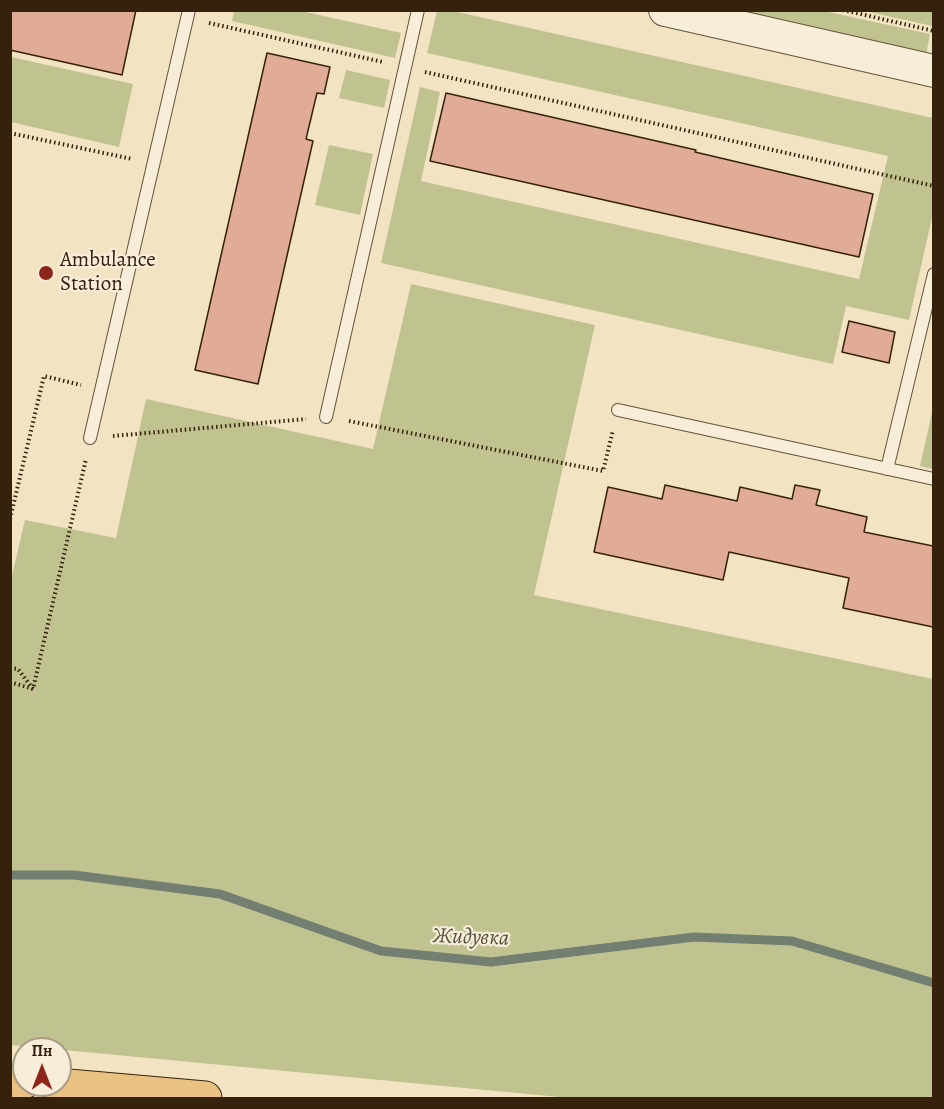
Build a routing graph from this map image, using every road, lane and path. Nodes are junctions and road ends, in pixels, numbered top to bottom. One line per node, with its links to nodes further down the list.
1 (418, 10): 6 (lane)
2 (665, 10): 7 (street)
3 (843, 10): 5 (path)
4 (188, 14): 6 (path); 9 (lane)
5 (933, 31)
6 (405, 67): 10 (path); 14 (lane)
7 (933, 71)
8 (10, 133): 9 (path)
9 (153, 164): 12 (lane)
10 (933, 186)
11 (933, 274): 16 (lane)
12 (102, 390): 15 (lane); 18 (path)
13 (618, 410): 14 (path); 16 (lane)
14 (326, 417): 15 (path)
15 (90, 438): 21 (path)
16 (887, 469): 17 (lane)
17 (933, 479)
18 (10, 519)
19 (10, 668): 21 (path)
20 (10, 682): 21 (path)
21 (33, 689)
22 (72, 1086): 23 (main road)
23 (205, 1098)

